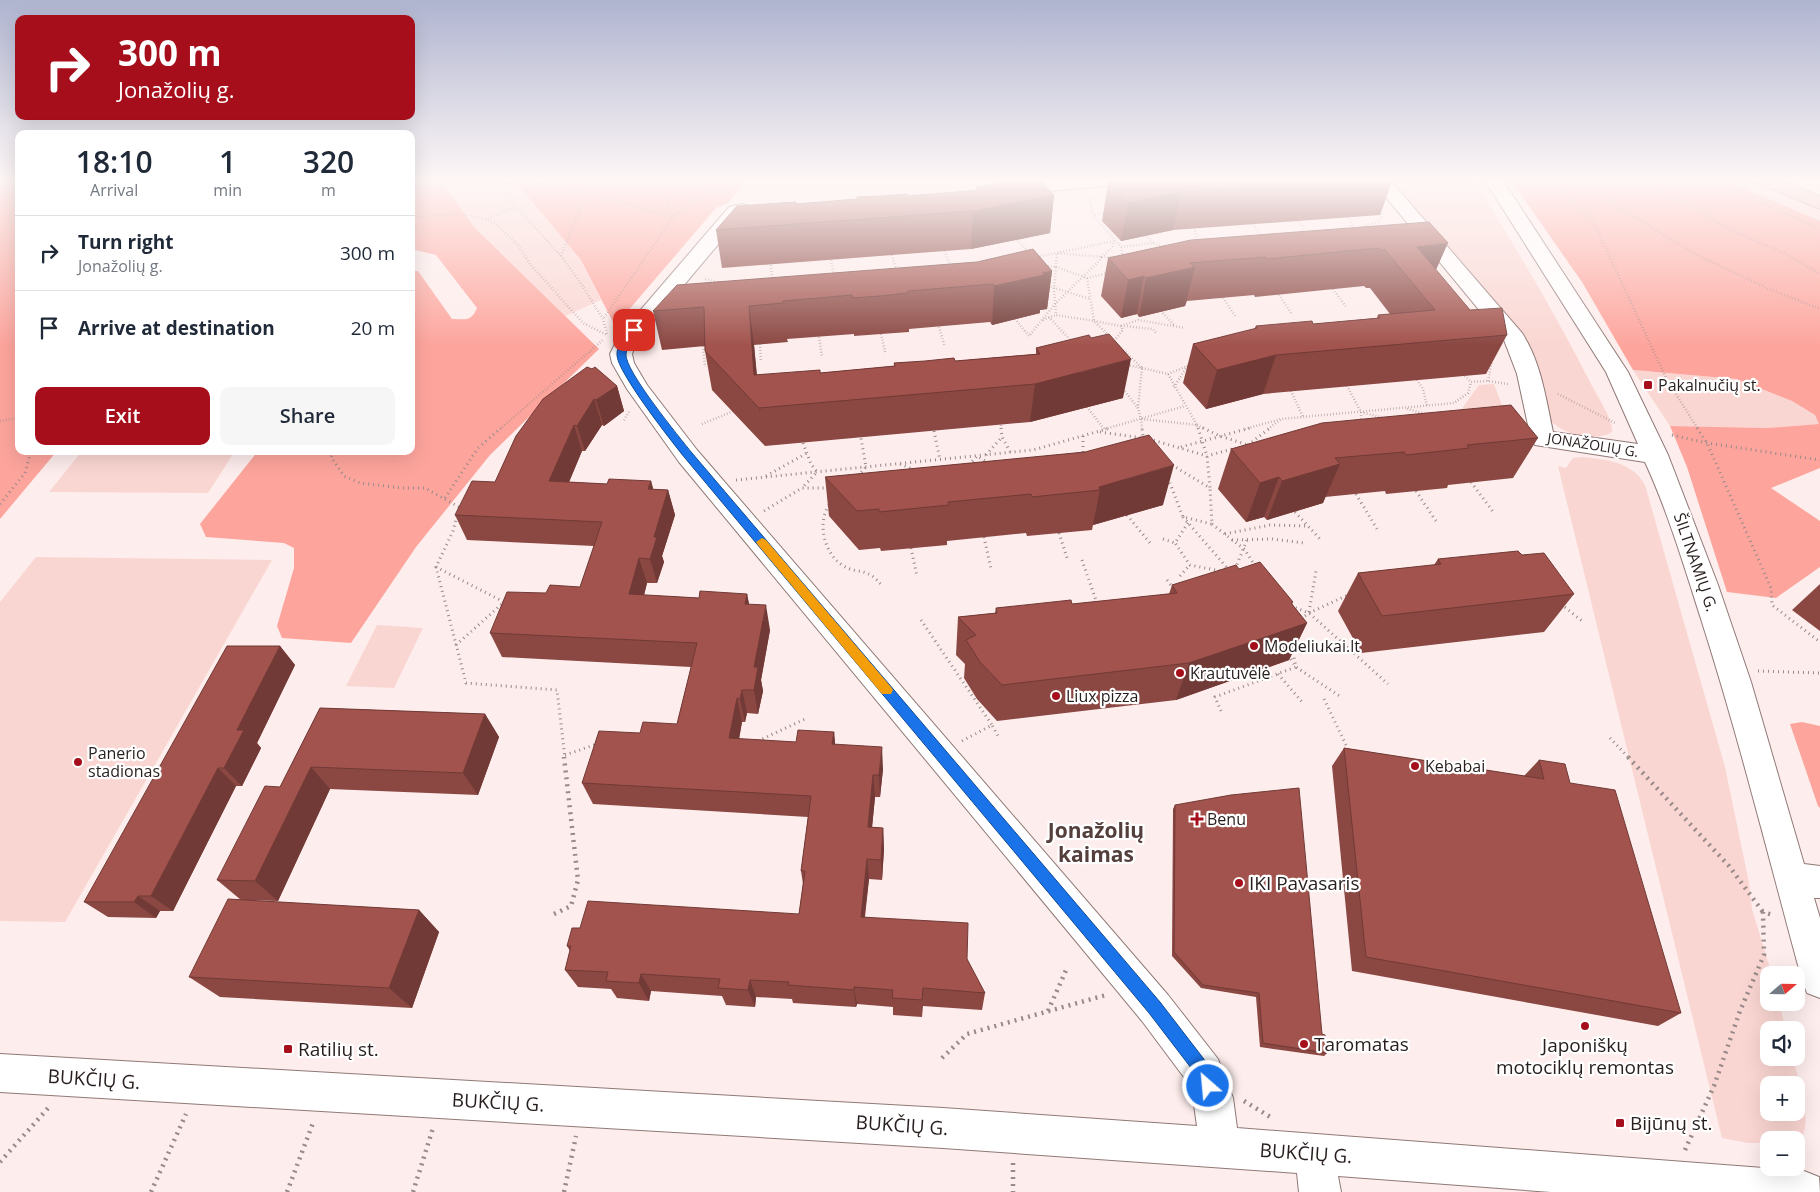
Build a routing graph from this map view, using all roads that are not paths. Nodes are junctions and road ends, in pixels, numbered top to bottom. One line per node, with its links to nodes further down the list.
1 (716, 235): 8 (street)
2 (1427, 235): 4 (street, JONAŽOLIŲ G.)
3 (1529, 235): 4 (street, ŠILTNAMIŲ G.)
4 (1656, 455): 5 (street, ŠILTNAMIŲ G.)
5 (1806, 880): 6 (street, ŠILTNAMIŲ G.)
6 (1820, 980)
7 (0, 1073): 8 (street, BUKČIŲ G.)
8 (1219, 1147): 9 (street, BUKČIŲ G.)
9 (1314, 1154): 10 (street); 11 (street, BUKČIŲ G.)
10 (1320, 1192)
11 (1804, 1192)

